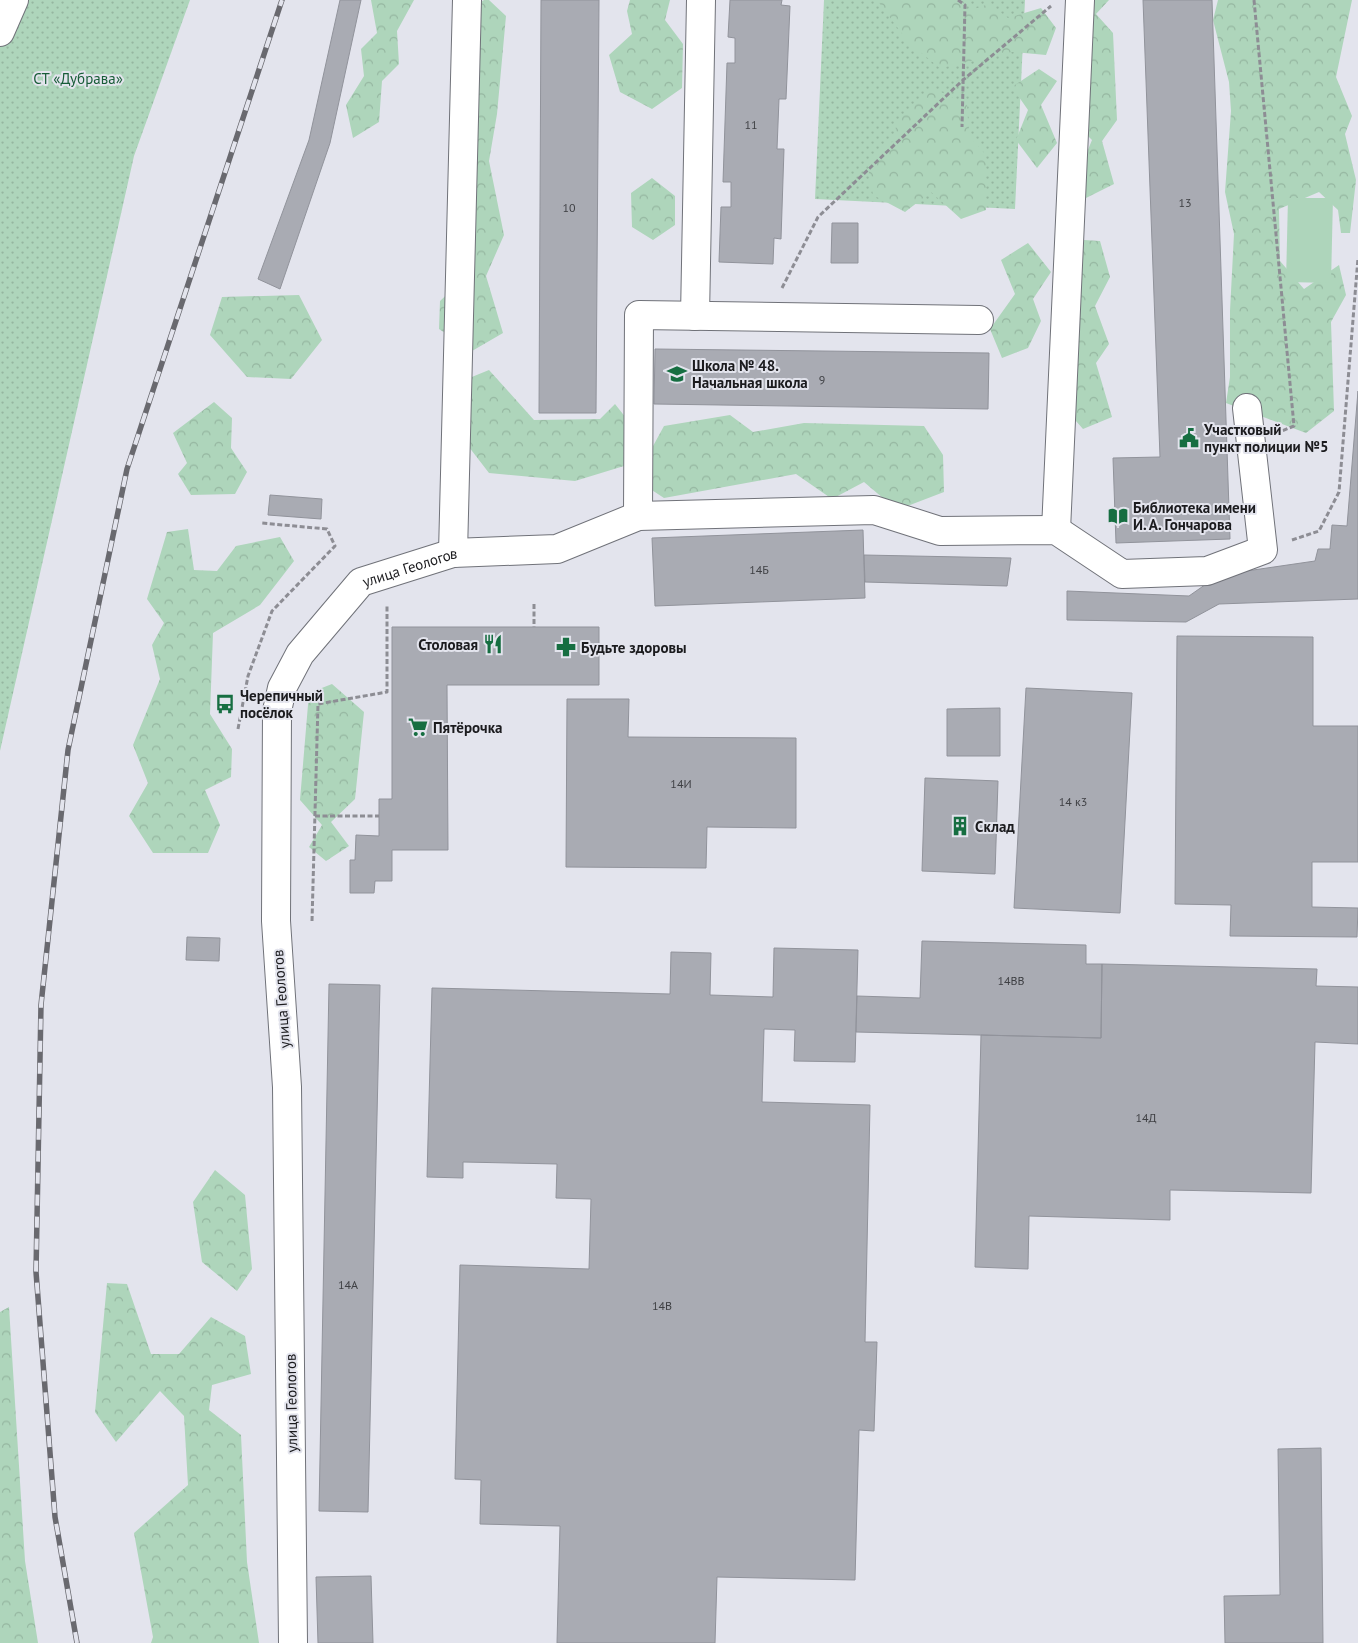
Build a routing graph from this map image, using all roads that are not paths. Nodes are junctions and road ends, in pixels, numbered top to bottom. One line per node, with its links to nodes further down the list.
1 (14, 0): 5 (street)
2 (467, 0): 11 (street)
3 (701, 0): 6 (street)
4 (1080, 0): 10 (street)
5 (0, 32)
6 (695, 316): 7 (street); 9 (street)
7 (979, 320)
8 (1248, 408): 10 (street)
9 (638, 516): 10 (street); 11 (street, улица Геологов)
10 (1056, 530)
11 (453, 553): 12 (street, улица Геологов)
12 (293, 1643)

